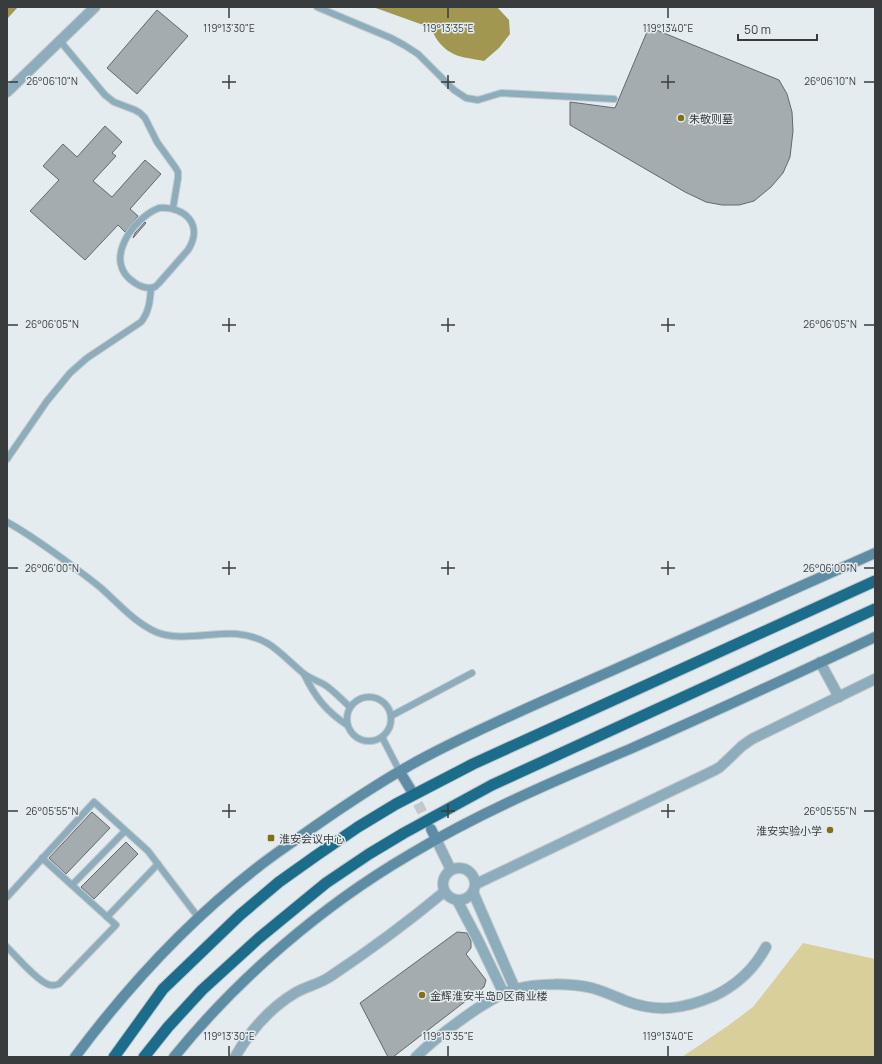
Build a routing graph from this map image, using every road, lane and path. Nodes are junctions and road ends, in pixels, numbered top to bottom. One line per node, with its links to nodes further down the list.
1 (95, 7): 3 (street)
2 (317, 7): 5 (lane)
3 (60, 41): 4 (street); 6 (lane)
4 (7, 92)
5 (614, 99)
6 (173, 208): 7 (lane); 7 (lane)
7 (151, 288): 8 (lane)
8 (7, 459)
9 (7, 522): 16 (lane)
10 (875, 553): 23 (main road)
11 (875, 581): 43 (highway)
12 (875, 609): 44 (highway)
13 (875, 637): 14 (main road)
14 (820, 662): 18 (street); 27 (main road)
15 (472, 673): 20 (lane)
16 (304, 674): 19 (lane); 21 (lane)
17 (875, 680): 18 (street)
18 (839, 697): 32 (street)
19 (350, 707): 20 (lane); 21 (lane)
20 (391, 716): 22 (lane)
21 (348, 725): 22 (lane)
22 (382, 736): 23 (lane)
23 (400, 772): 24 (main road); 37 (main road)
24 (411, 790)
25 (431, 829): 27 (main road)
26 (125, 831): 28 (lane); 29 (lane); 31 (lane)
27 (436, 839): 30 (street); 45 (main road)
28 (42, 858): 31 (lane); 34 (lane)
29 (158, 864): 36 (lane); 37 (lane)
30 (451, 870): 32 (street); 33 (street)
31 (72, 885): 36 (lane)
32 (474, 888): 35 (street); 40 (street)
33 (444, 892): 35 (street); 46 (street)
34 (7, 897)
35 (457, 900): 41 (street)
36 (107, 917): 38 (lane)
37 (198, 917): 42 (main road)
38 (7, 947)
39 (766, 947): 40 (street)
40 (515, 989): 41 (street)
41 (504, 994): 47 (street)
42 (75, 1057)
43 (114, 1057)
44 (144, 1057)
45 (174, 1057)
46 (235, 1057)
47 (416, 1057)

